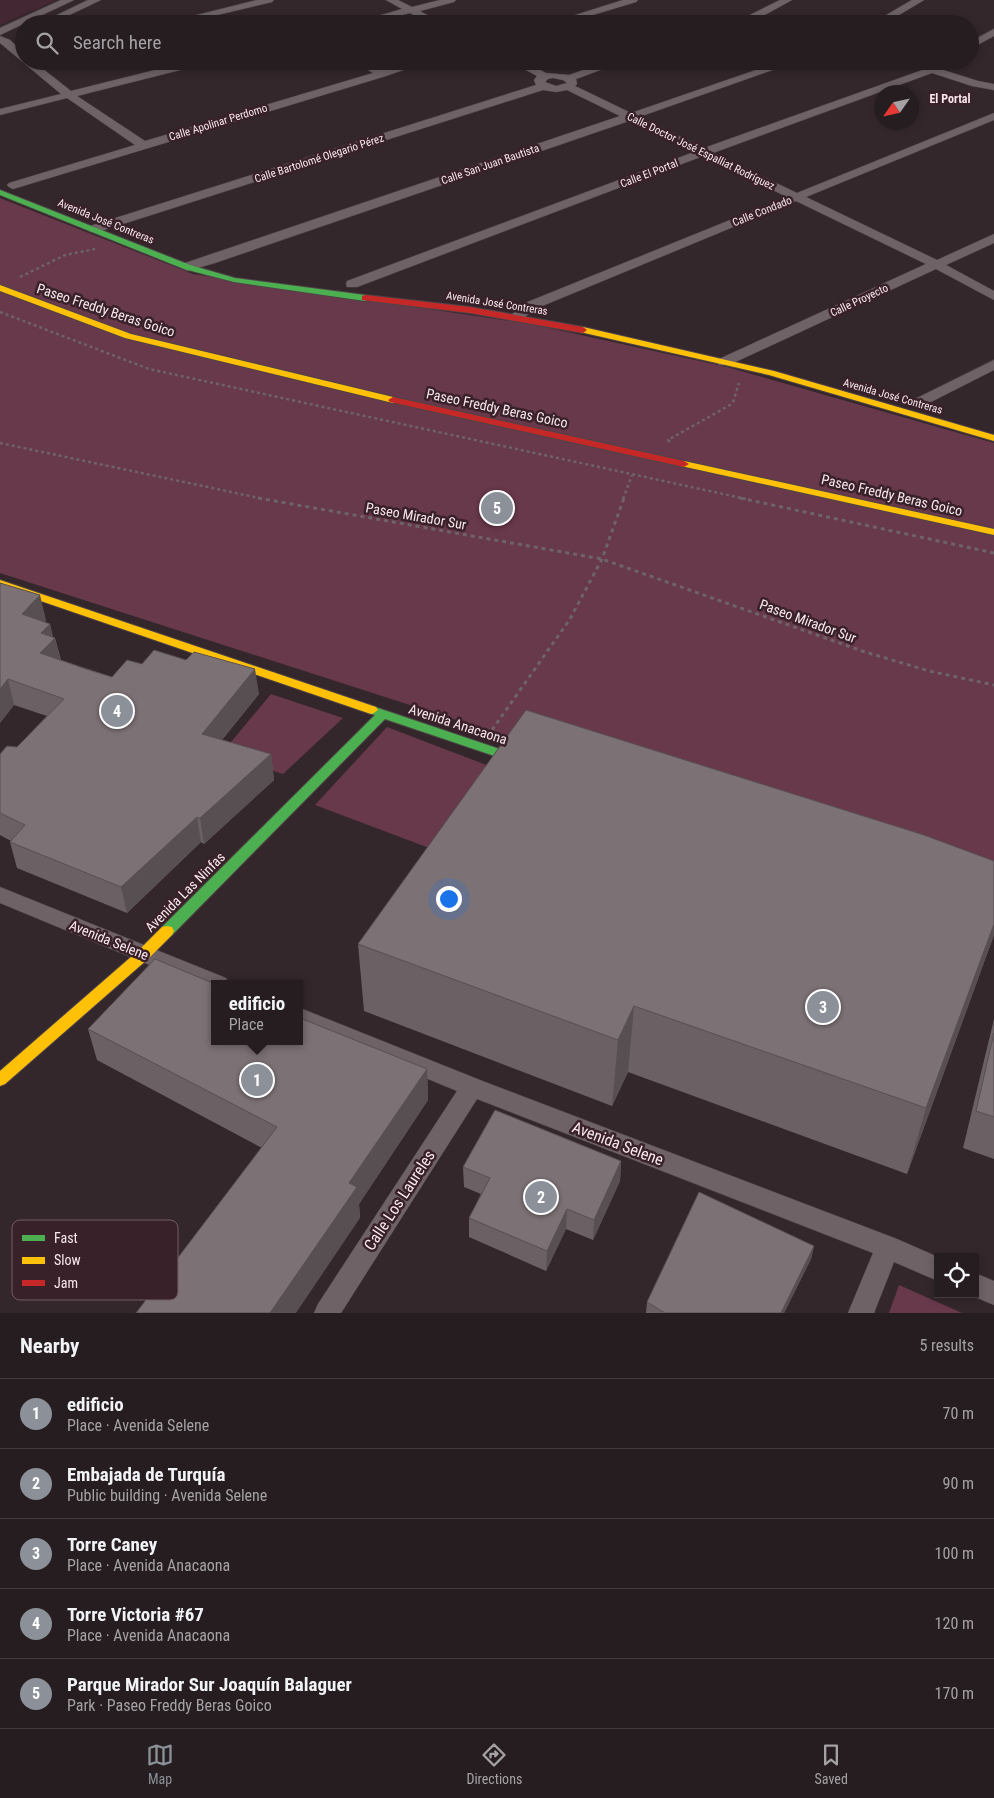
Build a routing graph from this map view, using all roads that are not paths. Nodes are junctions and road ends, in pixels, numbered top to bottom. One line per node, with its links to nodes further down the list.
1 (70, 0): 10 (street)
2 (96, 0): 11 (street)
3 (269, 0): 12 (street)
4 (391, 0): 9 (street)
5 (451, 0): 9 (street)
6 (634, 0): 15 (street)
7 (787, 0): 16 (street)
8 (919, 0): 17 (street)
9 (411, 10): 13 (street); 14 (street)
10 (37, 15)
11 (64, 15)
12 (205, 15)
13 (391, 15)
14 (421, 15)
15 (583, 15)
16 (758, 15)
17 (892, 15)
18 (15, 25): 19 (street)
19 (0, 32)
20 (994, 32): 22 (street)
21 (5, 41): 23 (street)
22 (979, 41)
23 (15, 50)
24 (38, 70): 38 (street)
25 (168, 70): 38 (street)
26 (375, 70): 32 (street)
27 (395, 70): 32 (street, Calle Apolinar Perdomo)
28 (528, 70): 33 (street)
29 (598, 70): 34 (street)
30 (767, 70): 41 (street, Calle San Juan Bautista)
31 (932, 70): 35 (street); 43 (street, Calle El Portal)
32 (382, 74): 42 (street, Calle Apolinar Perdomo)
33 (545, 81): 34 (street); 50 (street, Calle Bartolomé Olegario Pérez)
34 (568, 82): 41 (street, Calle Doctor José Espalliat Rodríguez)
35 (976, 84): 36 (street); 37 (street)
36 (994, 87)
37 (994, 93)
38 (69, 95): 39 (street); 42 (street)
39 (0, 112)
40 (994, 116): 48 (street, Calle Condado)
41 (631, 117): 43 (street, Calle Doctor José Espalliat Rodríguez); 55 (street, Calle San Juan Bautista)
42 (143, 145): 45 (street, Calle Apolinar Perdomo)
43 (704, 152): 48 (street, Calle Doctor José Espalliat Rodríguez); 60 (street, Calle El Portal)
44 (0, 180): 45 (main road)
45 (13, 185): 47 (main road)
46 (0, 192): 51 (main road, Avenida José Contreras)
47 (31, 192)
48 (796, 197): 56 (street, Calle Doctor José Espalliat Rodríguez); 66 (street, Calle Condado)
49 (95, 216): 50 (main road, Avenida José Contreras)
50 (114, 223): 51 (street, Calle Bartolomé Olegario Pérez); 52 (main road, Avenida José Contreras)
51 (94, 229): 58 (main road, Avenida José Contreras)
52 (131, 230)
53 (994, 238): 56 (street, Calle Proyecto)
54 (193, 254): 55 (main road)
55 (211, 260): 57 (main road); 58 (street, Calle San Juan Bautista)
56 (936, 264): 64 (street, Calle Doctor José Espalliat Rodríguez); 69 (street, Calle Proyecto)
57 (227, 265)
58 (187, 267): 67 (main road, Avenida José Contreras)
59 (243, 270): 60 (main road)
60 (352, 284): 62 (main road)
61 (0, 288): 76 (main road, Paseo Freddy Beras Goico)
62 (380, 288)
63 (408, 291): 65 (main road, Avenida José Contreras)
64 (994, 296)
65 (483, 300)
66 (530, 306): 67 (street, Calle Condado); 68 (main road, Avenida José Contreras)
67 (514, 310): 70 (main road, Avenida José Contreras)
68 (550, 310)
69 (744, 353): 70 (street, Calle Proyecto); 71 (main road)
70 (724, 355): 75 (main road, Avenida José Contreras)
71 (762, 358)
72 (994, 364): 73 (street)
73 (914, 402): 74 (main road, Avenida José Contreras)
74 (934, 408)
75 (994, 438)
76 (994, 532)
77 (0, 583): 78 (main road, Avenida Anacaona)
78 (382, 715): 79 (main road, Avenida Anacaona); 81 (main road, Avenida Las Ninfas)
79 (542, 767)
80 (0, 895): 81 (street, Avenida Selene)
81 (144, 954): 82 (street, Avenida Selene); 84 (main road, Avenida Las Ninfas)
82 (211, 981)
83 (303, 1018): 85 (street, Avenida Selene)
84 (0, 1080)
85 (472, 1087): 86 (street, Avenida Selene); 90 (street, Calle Los Laureles)
86 (888, 1247): 87 (street, Avenida Selene); 91 (street)
87 (934, 1266)
88 (979, 1287): 89 (street)
89 (994, 1293)
90 (326, 1313)
91 (861, 1313)

